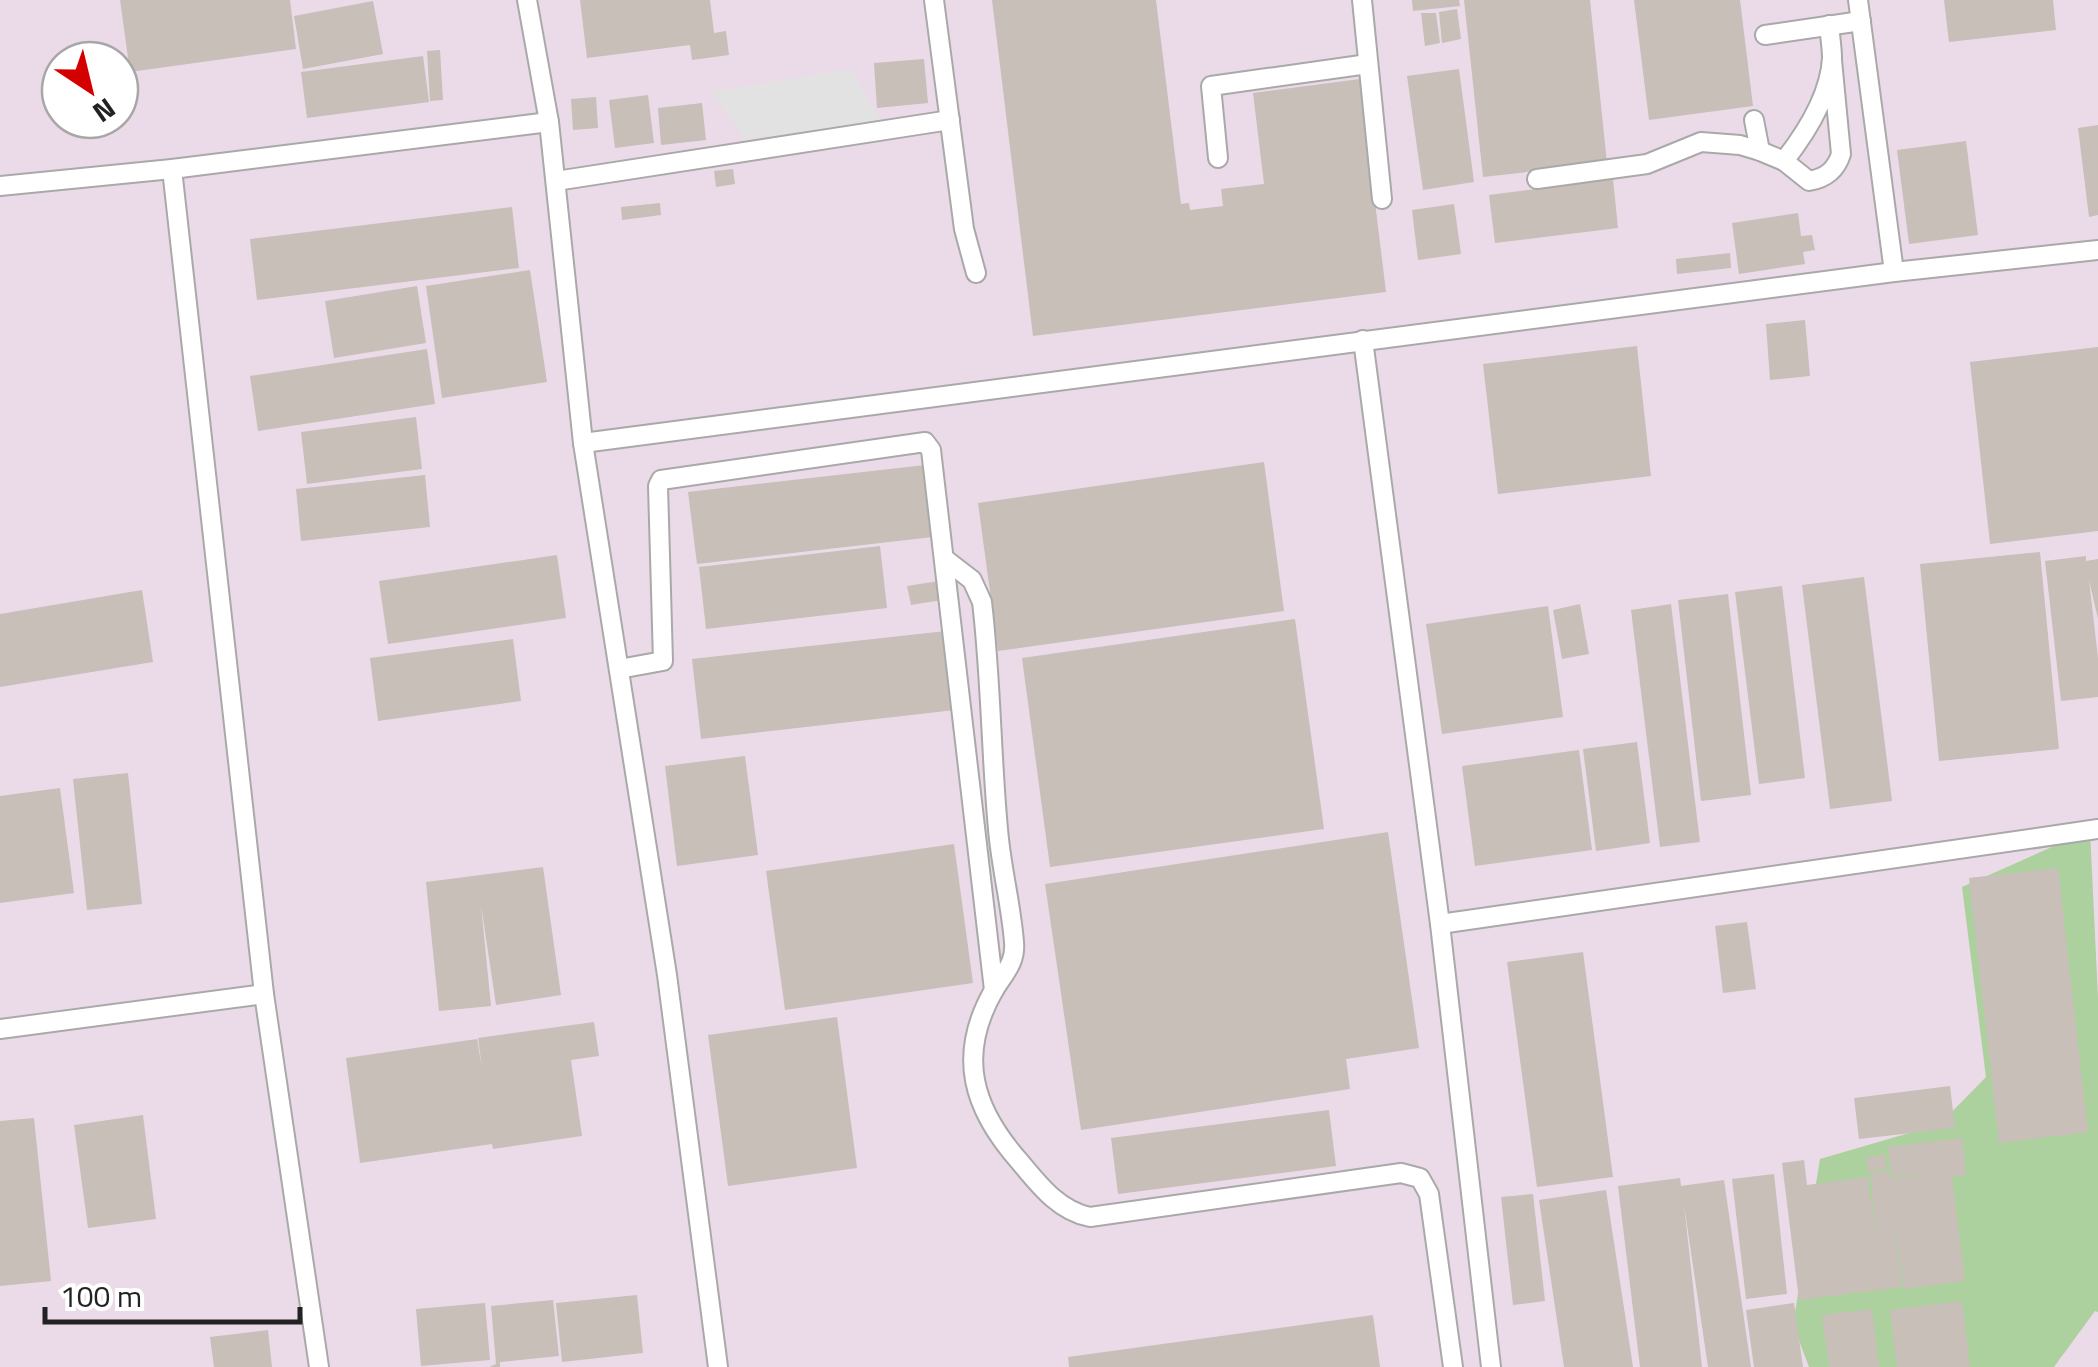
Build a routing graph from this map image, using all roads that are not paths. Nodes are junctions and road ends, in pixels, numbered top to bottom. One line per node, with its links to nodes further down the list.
1 (528, 0): 12 (lane)
2 (934, 0): 10 (lane)
3 (1362, 0): 9 (lane)
4 (1858, 0): 5 (lane)
5 (1861, 21): 6 (lane); 23 (lane)
6 (1829, 25): 7 (lane); 8 (lane)
7 (1765, 35)
8 (1832, 60): 15 (lane); 15 (lane)
9 (1368, 64): 14 (lane); 20 (lane)
10 (950, 120): 18 (lane); 22 (lane)
11 (1754, 120): 13 (lane)
12 (550, 122): 16 (lane); 18 (lane)
13 (1760, 151): 15 (lane); 17 (lane)
14 (1218, 158)
15 (1784, 161)
16 (172, 169): 19 (lane); 31 (lane)
17 (1537, 180)
18 (556, 182): 25 (lane)
19 (0, 186)
20 (1382, 200)
21 (2098, 250): 23 (lane)
22 (976, 272)
23 (1894, 272): 24 (lane)
24 (1363, 340): 25 (lane); 29 (lane)
25 (583, 443): 27 (lane)
26 (946, 560): 27 (lane); 30 (lane); 30 (lane)
27 (620, 669): 34 (lane)
28 (2098, 829): 29 (lane)
29 (1440, 924): 36 (lane)
30 (994, 990): 35 (lane)
31 (264, 994): 32 (lane); 33 (lane)
32 (0, 1028)
33 (318, 1367)
34 (718, 1367)
35 (1453, 1367)
36 (1491, 1367)

